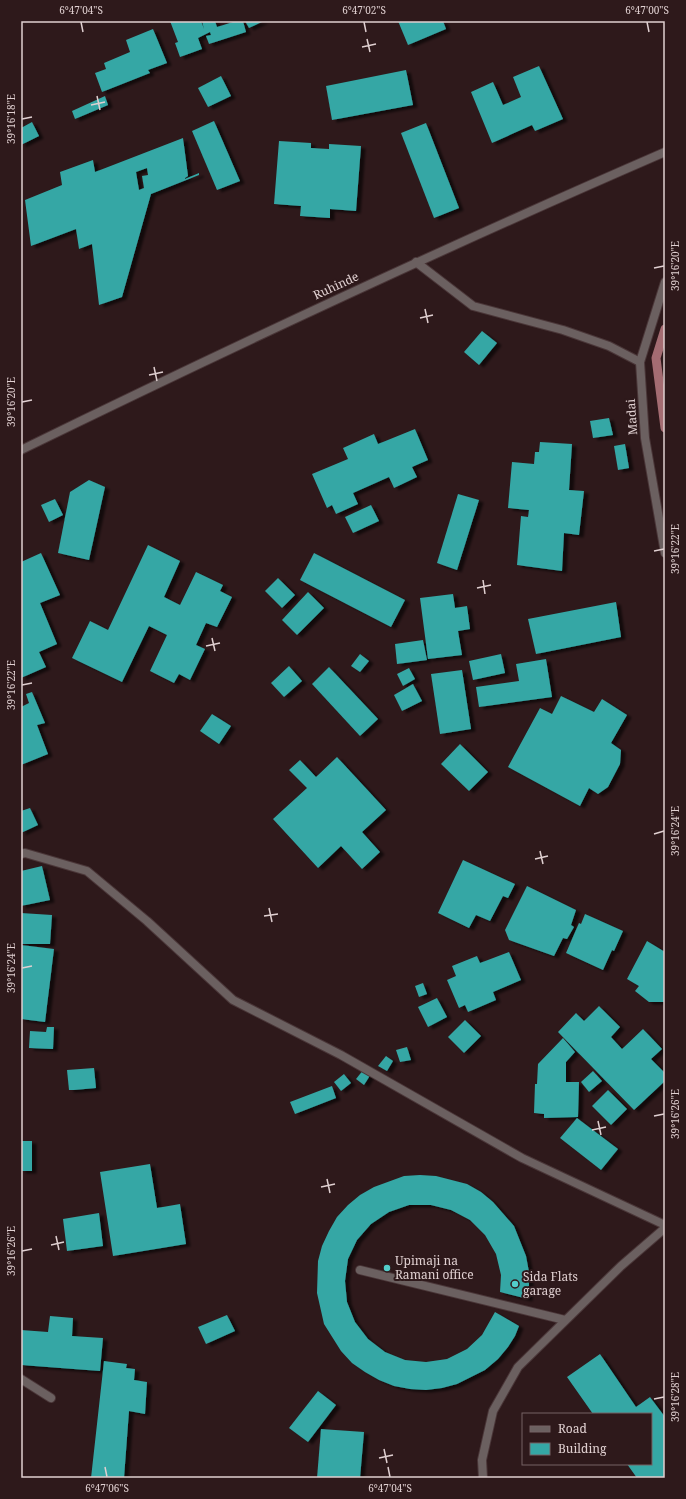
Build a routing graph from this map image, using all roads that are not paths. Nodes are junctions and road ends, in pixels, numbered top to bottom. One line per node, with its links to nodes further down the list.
1 (665, 152): 2 (street, Ruhinde)
2 (416, 262): 4 (street); 5 (street, Ruhinde)
3 (665, 282): 4 (street, Madai)
4 (640, 362): 6 (street, Madai)
5 (21, 450)
6 (665, 553)
7 (21, 854): 8 (street)
8 (665, 1225)
9 (665, 1228): 11 (street)
10 (360, 1270): 11 (street)
11 (565, 1320): 14 (street)
12 (21, 1379): 13 (street)
13 (51, 1398)
14 (483, 1478)

